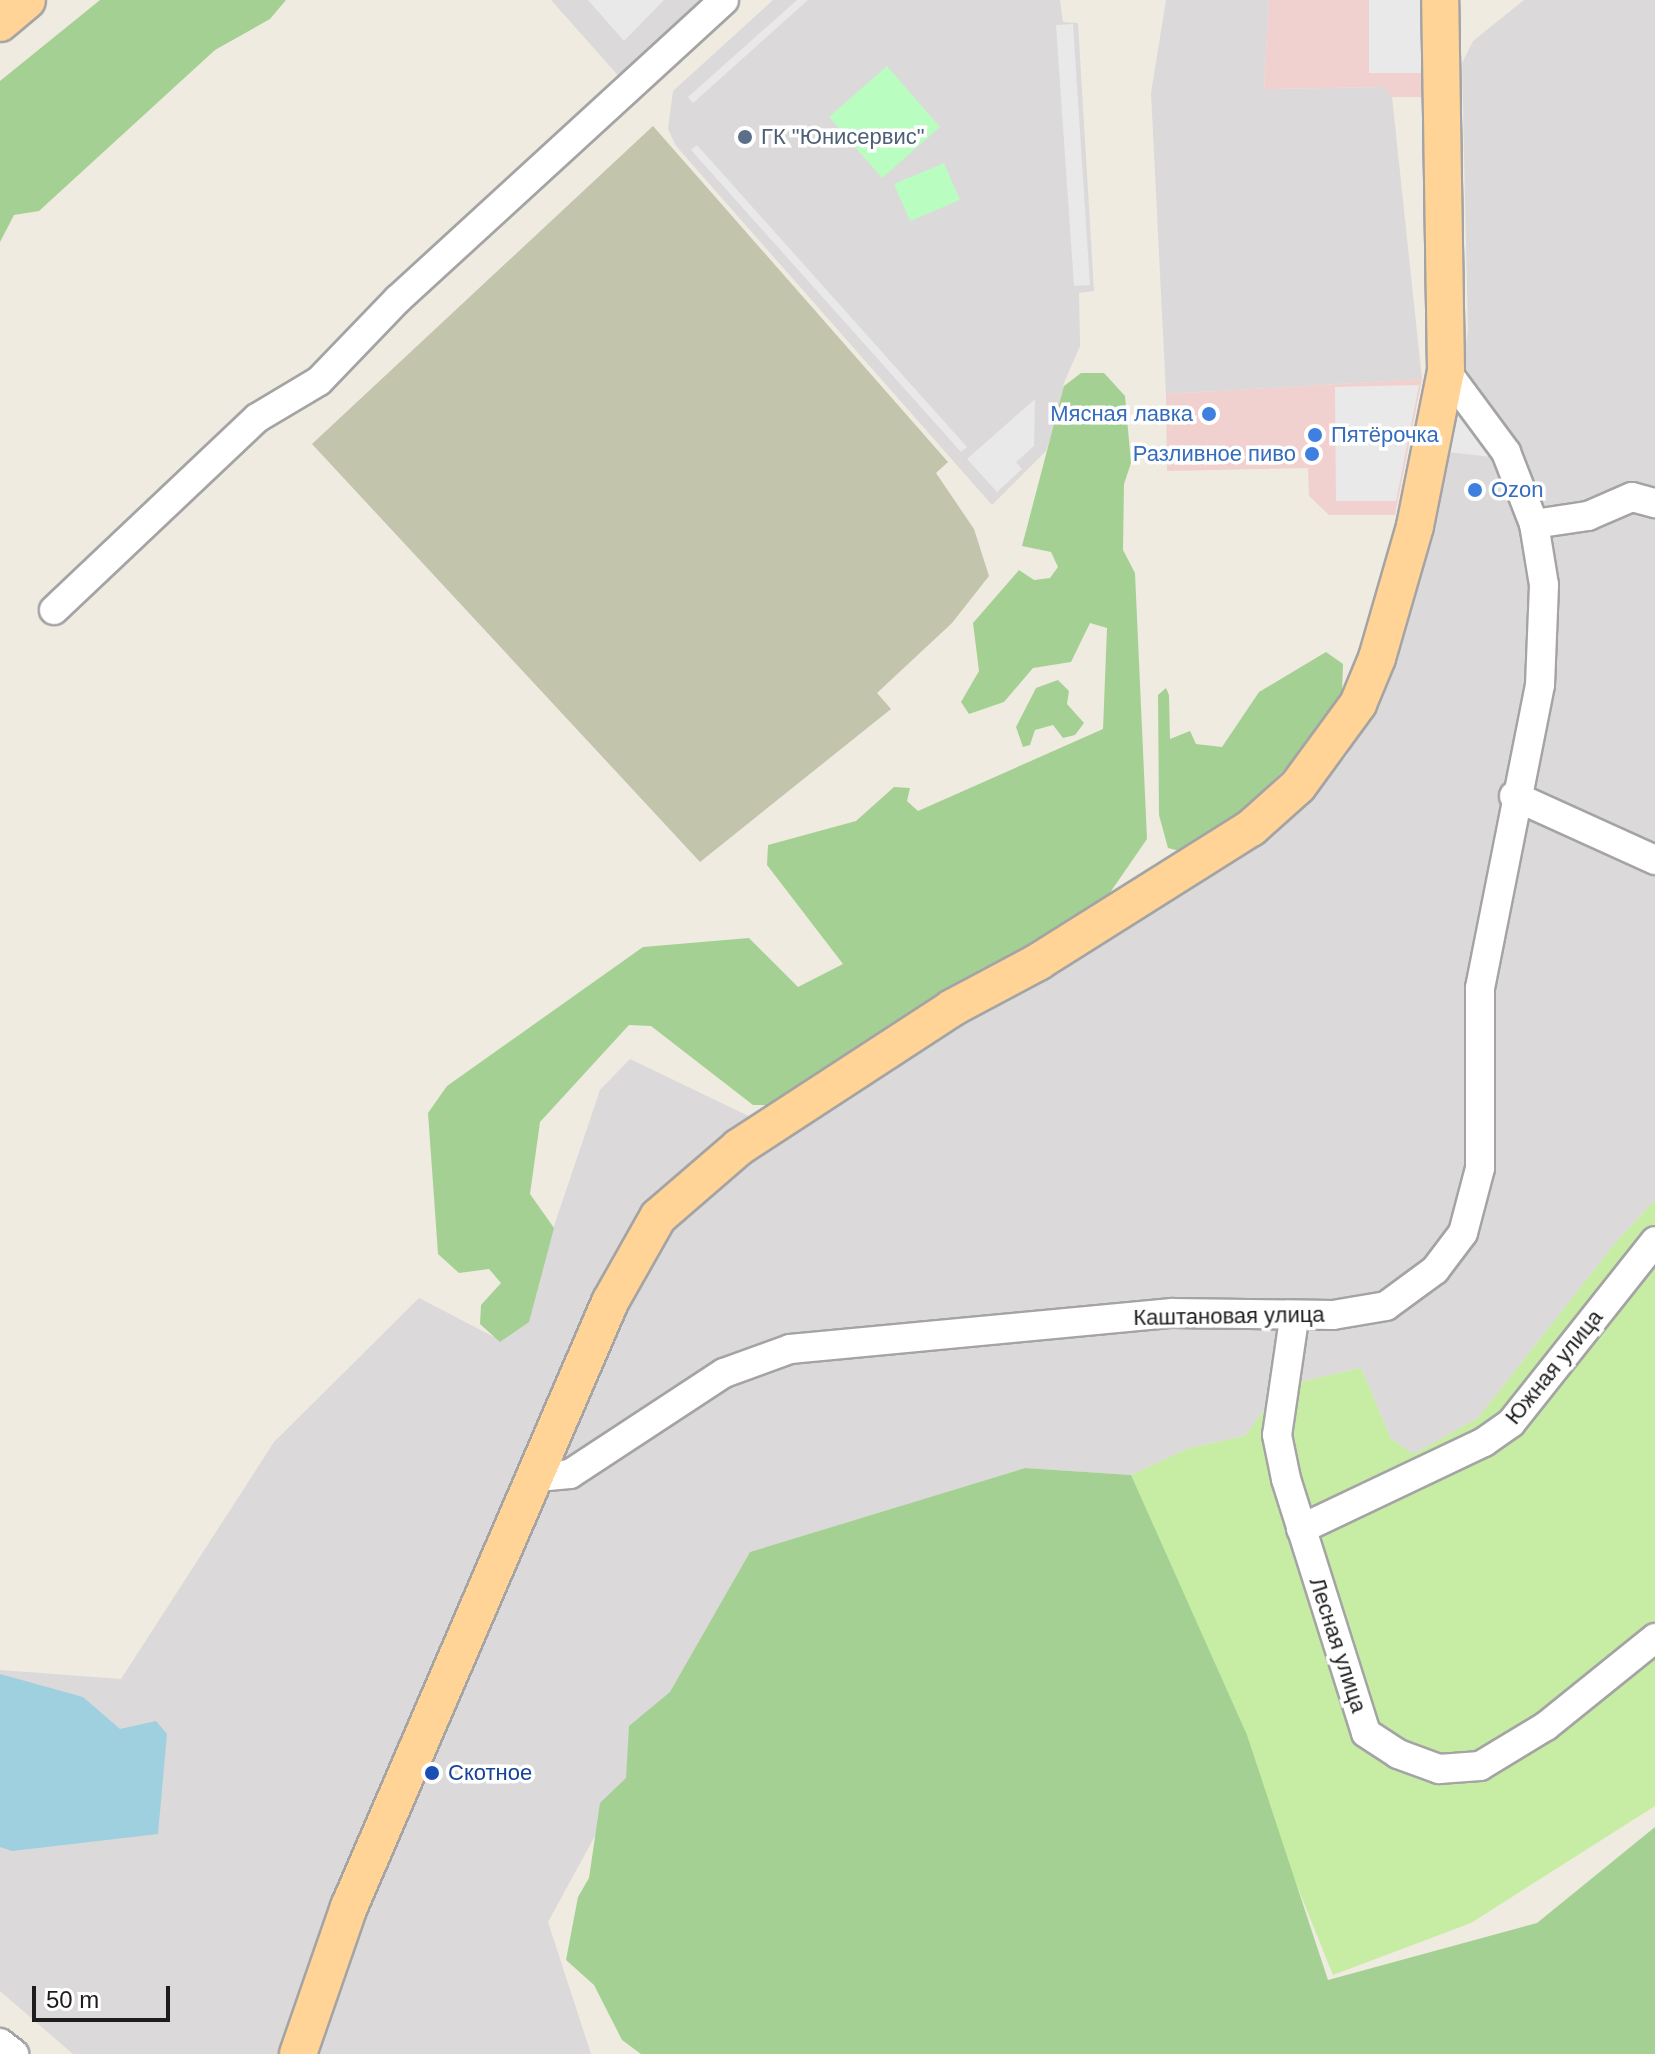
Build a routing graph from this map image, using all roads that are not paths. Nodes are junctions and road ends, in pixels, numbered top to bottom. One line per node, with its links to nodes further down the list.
1 (27, 0): 4 (main road)
2 (724, 0): 8 (street)
3 (1440, 0): 5 (main road)
4 (0, 23)
5 (1446, 371): 7 (street, Каштановая улица); 13 (main road)
6 (1655, 503): 7 (street)
7 (1534, 524): 9 (street, Каштановая улица)
8 (54, 610)
9 (1514, 796): 10 (street); 12 (street, Каштановая улица)
10 (1655, 860)
11 (1655, 1241): 14 (street, Южная улица)
12 (1294, 1319): 13 (street, Каштановая улица); 14 (street, Лесная улица)
13 (537, 1477): 18 (main road)
14 (1301, 1529): 15 (street, Лесная улица)
15 (1655, 1638)
16 (0, 2043): 17 (street)
17 (14, 2054)
18 (298, 2054)

